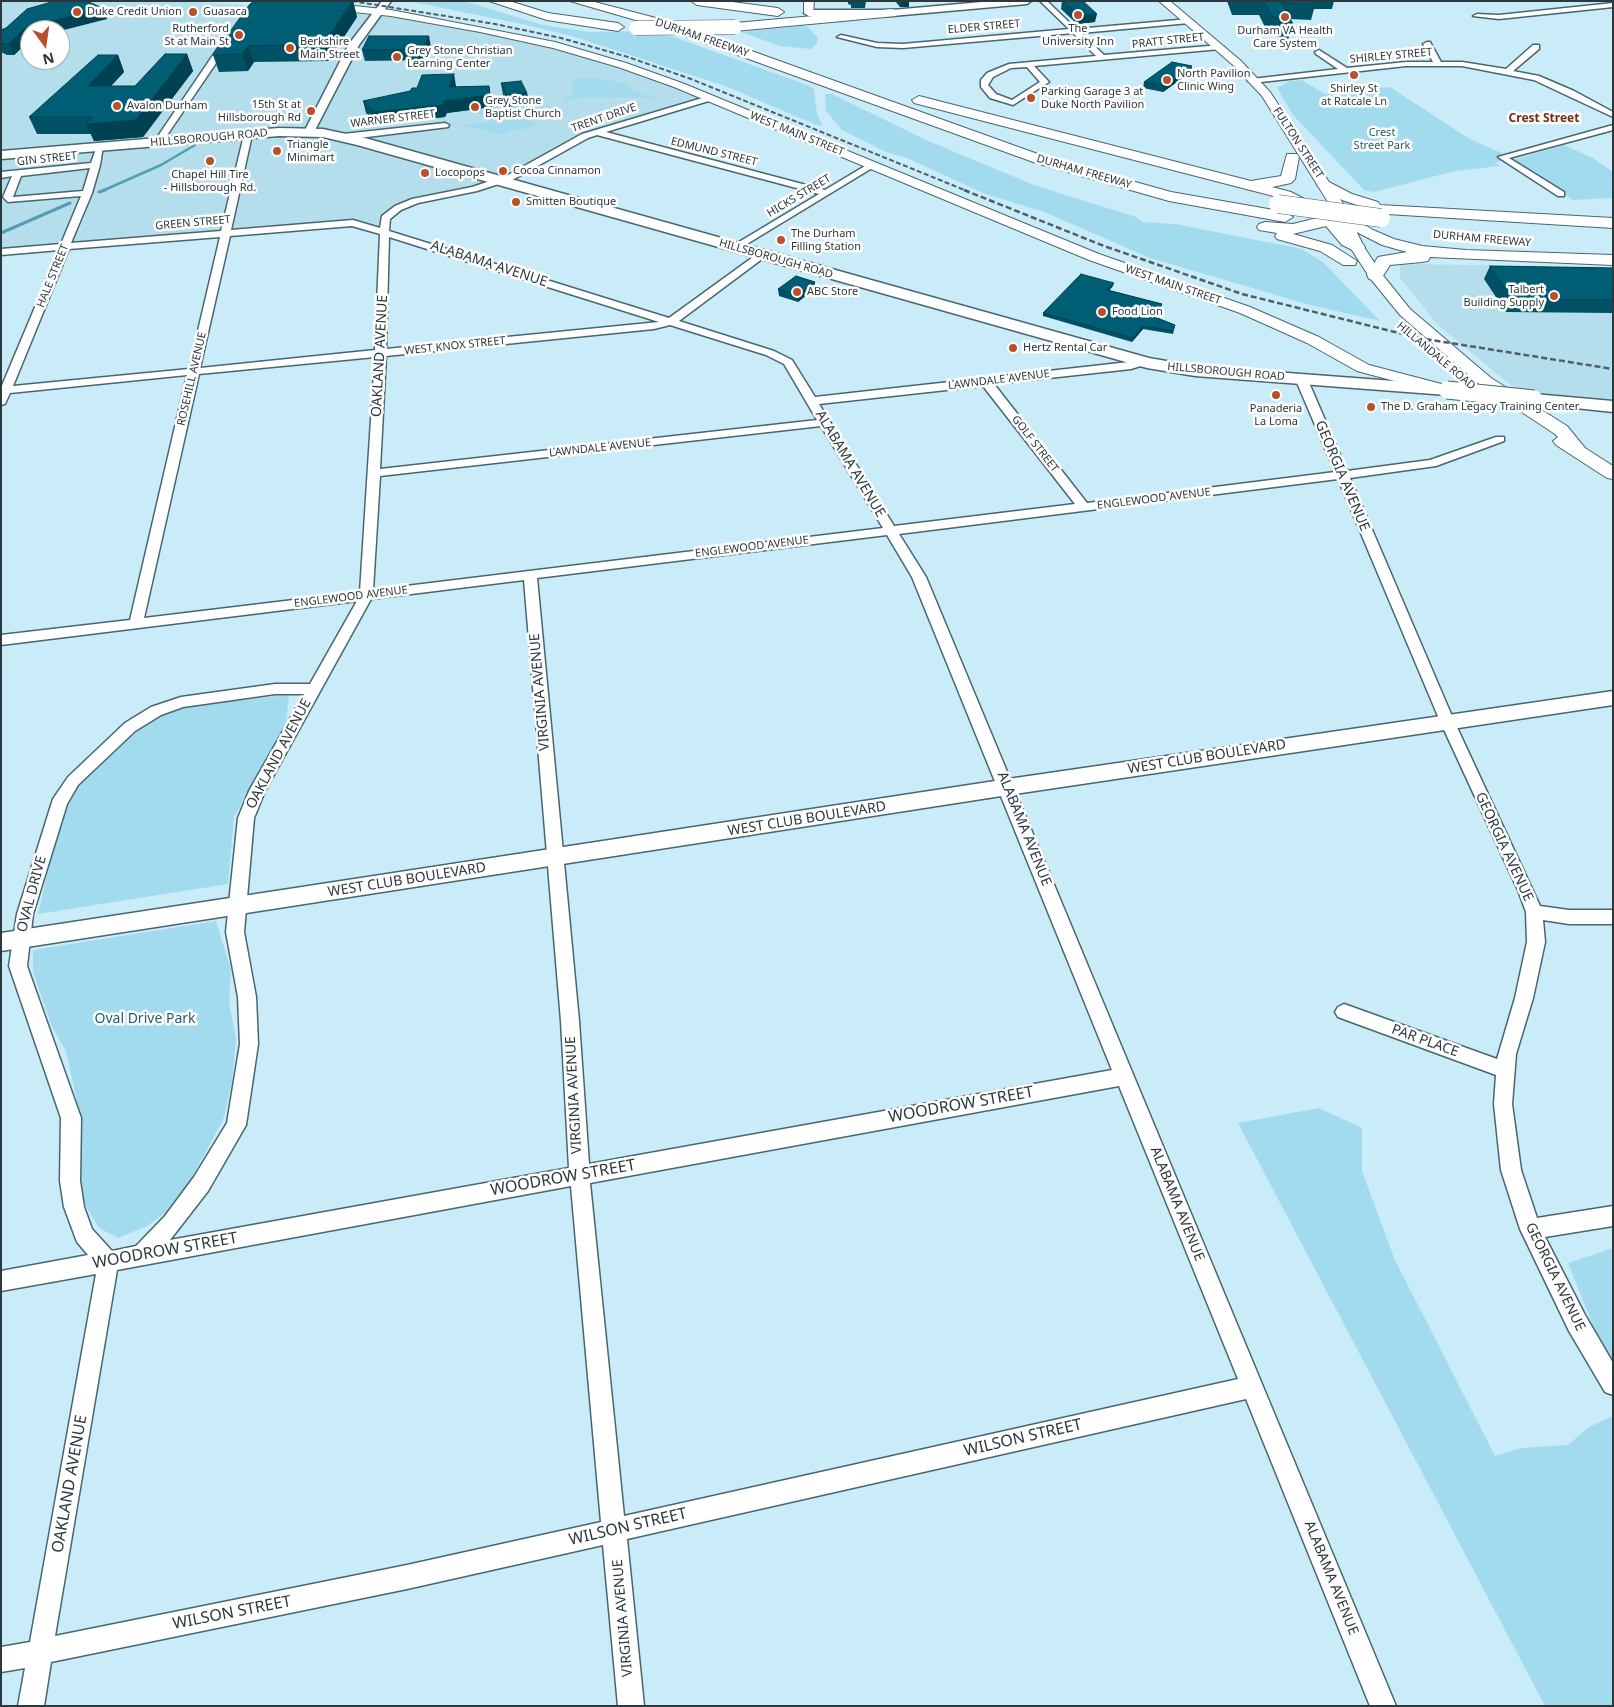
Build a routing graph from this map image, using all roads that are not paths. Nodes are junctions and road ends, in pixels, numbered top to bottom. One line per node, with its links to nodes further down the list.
1 (278, 1): 13 (main road, WEST MAIN STREET)
2 (387, 1): 13 (street)
3 (495, 1): 17 (highway, bridge)
4 (576, 1): 31 (highway, DURHAM FREEWAY)
5 (613, 1): 30 (highway, DURHAM FREEWAY)
6 (697, 1): 12 (highway)
7 (1027, 1): 14 (street)
8 (1044, 1): 18 (street)
9 (1164, 1): 16 (main road, FULTON STREET)
10 (809, 5): 12 (highway); 12 (highway); 14 (street); 17 (highway)
11 (1613, 5): 15 (street)
12 (762, 10)
13 (378, 12): 35 (main road, WEST MAIN STREET); 39 (street)
14 (892, 13): 17 (highway)
15 (1477, 16)
16 (1189, 21): 18 (street, ELDER STREET); 22 (main road, FULTON STREET)
17 (769, 24)
18 (1074, 31): 20 (street, ELDER STREET); 25 (street)
19 (230, 36): 43 (street)
20 (841, 37)
21 (1427, 44): 26 (street)
22 (1220, 47): 25 (street, PRATT STREET); 32 (main road, FULTON STREET)
23 (1536, 47): 29 (street)
24 (1319, 52): 28 (street)
25 (1103, 58): 27 (street, PRATT STREET)
26 (1438, 63): 28 (street, SHIRLEY STREET); 29 (street, SHIRLEY STREET)
27 (1030, 66): 27 (street, PRATT STREET)
28 (1346, 71): 32 (street, SHIRLEY STREET)
29 (1508, 71): 36 (street, SHIRLEY STREET)
30 (836, 76): 33 (highway); 59 (highway, DURHAM FREEWAY)
31 (810, 77): 44 (highway); 59 (highway, DURHAM FREEWAY)
32 (1252, 81): 47 (main road, FULTON STREET); 57 (main road, FULTON STREET)
33 (891, 91)
34 (908, 96): 53 (highway)
35 (709, 98): 40 (street, TRENT DRIVE); 49 (main road, WEST MAIN STREET)
36 (1613, 115)
37 (445, 125): 42 (street, WARNER STREET)
38 (1613, 127): 56 (street)
39 (309, 132): 41 (main road, HILLSBOROUGH ROAD); 42 (main road, HILLSBOROUGH ROAD)
40 (596, 132): 52 (street, TRENT DRIVE); 55 (street, EDMUND STREET)
41 (248, 135): 43 (main road, HILLSBOROUGH ROAD); 64 (street, ROSEHILL AVENUE)
42 (343, 137): 52 (main road, HILLSBOROUGH ROAD)
43 (158, 142): 45 (main road, HILLSBOROUGH ROAD)
44 (958, 146)
45 (100, 148): 46 (main road, HILLSBOROUGH ROAD); 48 (street, HALE STREET)
46 (1, 155)
47 (1292, 158): 53 (highway); 57 (main road, FULTON STREET)
48 (96, 165): 50 (street, GIN STREET); 54 (street, HALE STREET)
49 (873, 165): 55 (street, HICKS STREET); 81 (main road, WEST MAIN STREET)
50 (18, 173): 51 (street, GIN STREET); 54 (street)
51 (1, 175)
52 (501, 181): 65 (street, TRENT DRIVE); 70 (main road, HILLSBOROUGH ROAD)
53 (1245, 184): 57 (highway)
54 (87, 193): 69 (street, HALE STREET)
55 (827, 193): 70 (street, HICKS STREET)
56 (1561, 194)
57 (1328, 209): 58 (highway); 58 (highway); 60 (highway); 71 (highway); 75 (highway); 77 (main road)
58 (1403, 210): 61 (highway)
59 (1281, 211): 62 (highway, DURHAM FREEWAY)
60 (1217, 221)
61 (1613, 223)
62 (1384, 225): 66 (highway, DURHAM FREEWAY); 67 (highway, DURHAM FREEWAY)
63 (1253, 231): 77 (highway)
64 (225, 232): 65 (street, GREEN STREET); 69 (street, GREEN STREET); 84 (street, ROSEHILL AVENUE)
65 (386, 232): 80 (street, ALABAMA AVENUE); 82 (street, OAKLAND AVENUE)
66 (1424, 234)
67 (1613, 236)
68 (1478, 240): 72 (highway, DURHAM FREEWAY)
69 (64, 246): 73 (street, GREEN STREET); 88 (street, HALE STREET)
70 (737, 247): 74 (main road, HILLSBOROUGH ROAD)
71 (1357, 247): 78 (main road, HILLANDALE ROAD)
72 (1613, 248)
73 (1, 252)
74 (763, 254): 80 (street, WEST KNOX STREET); 83 (main road, HILLSBOROUGH ROAD)
75 (1518, 257): 76 (highway); 78 (highway)
76 (1613, 260)
77 (1352, 268)
78 (1375, 275): 95 (main road, HILLANDALE ROAD)
79 (1375, 299): 95 (main road, HILLANDALE ROAD)
80 (671, 322): 82 (street, WEST KNOX STREET); 90 (street, ALABAMA AVENUE)
81 (1297, 334): 87 (main road, WEST MAIN STREET); 89 (main road, WEST MAIN STREET)
82 (379, 354): 84 (street, WEST KNOX STREET); 96 (street, OAKLAND AVENUE)
83 (1139, 361): 85 (main road, HILLSBOROUGH ROAD); 86 (street, LAWNDALE AVENUE)
84 (194, 371): 88 (street, WEST KNOX STREET); 103 (street, ROSEHILL AVENUE)
85 (1301, 378): 87 (main road, HILLSBOROUGH ROAD); 98 (street, GEORGIA AVENUE)
86 (985, 381): 90 (street, LAWNDALE AVENUE); 99 (street, GOLF STREET)
87 (1356, 382): 89 (main road, HILLSBOROUGH ROAD)
88 (6, 390): 91 (street, HALE STREET)
89 (1447, 390): 92 (main road, HILLSBOROUGH ROAD, bridge)
90 (813, 401): 93 (street, ALABAMA AVENUE)
91 (1, 402)
92 (1613, 407)
93 (826, 422): 96 (street, LAWNDALE AVENUE); 100 (street, ALABAMA AVENUE)
94 (1500, 439): 98 (street, ENGLEWOOD AVENUE)
95 (1576, 449): 97 (main road, HILLANDALE ROAD)
96 (374, 473): 102 (street, OAKLAND AVENUE)
97 (1613, 474)
98 (1341, 475): 99 (street, ENGLEWOOD AVENUE); 107 (street, GEORGIA AVENUE)
99 (1084, 507): 100 (street, ENGLEWOOD AVENUE)
100 (890, 531): 101 (street, ENGLEWOOD AVENUE); 108 (street, ALABAMA AVENUE)
101 (530, 574): 102 (street, ENGLEWOOD AVENUE); 109 (street, VIRGINIA AVENUE)
102 (366, 596): 103 (street, ENGLEWOOD AVENUE); 105 (street, OAKLAND AVENUE)
103 (136, 624): 104 (street, ENGLEWOOD AVENUE)
104 (1, 640)
105 (313, 688): 110 (street, OAKLAND AVENUE); 113 (street, OVAL DRIVE)
106 (1613, 698): 107 (street, WEST CLUB BOULEVARD)
107 (1447, 721): 108 (street, WEST CLUB BOULEVARD); 111 (street, GEORGIA AVENUE)
108 (1008, 788): 109 (street, WEST CLUB BOULEVARD); 116 (street, ALABAMA AVENUE)
109 (556, 857): 110 (street, WEST CLUB BOULEVARD); 117 (street, VIRGINIA AVENUE)
110 (238, 906): 113 (street, WEST CLUB BOULEVARD); 120 (street, OAKLAND AVENUE)
111 (1534, 912): 112 (street); 115 (street, GEORGIA AVENUE)
112 (1613, 918)
113 (11, 940): 121 (street, OVAL DRIVE)
114 (1344, 1012): 115 (street, PAR PLACE)
115 (1505, 1070): 119 (street, GEORGIA AVENUE)
116 (1125, 1076): 117 (street, WOODROW STREET); 124 (street, ALABAMA AVENUE)
117 (580, 1175): 120 (street, WOODROW STREET); 125 (street, VIRGINIA AVENUE)
118 (1613, 1216): 119 (street)
119 (1530, 1229): 123 (street, GEORGIA AVENUE)
120 (141, 1256): 121 (street, WOODROW STREET)
121 (108, 1262): 122 (street, WOODROW STREET); 126 (street, OAKLAND AVENUE)
122 (1, 1282)
123 (1613, 1384)
124 (1252, 1387): 125 (street, WILSON STREET); 130 (street, ALABAMA AVENUE)
125 (615, 1530): 126 (street, WILSON STREET); 129 (street, VIRGINIA AVENUE)
126 (39, 1652): 127 (street, WILSON STREET); 128 (street, OAKLAND AVENUE)
127 (1, 1660)
128 (30, 1706)
129 (631, 1706)
130 (1383, 1706)

